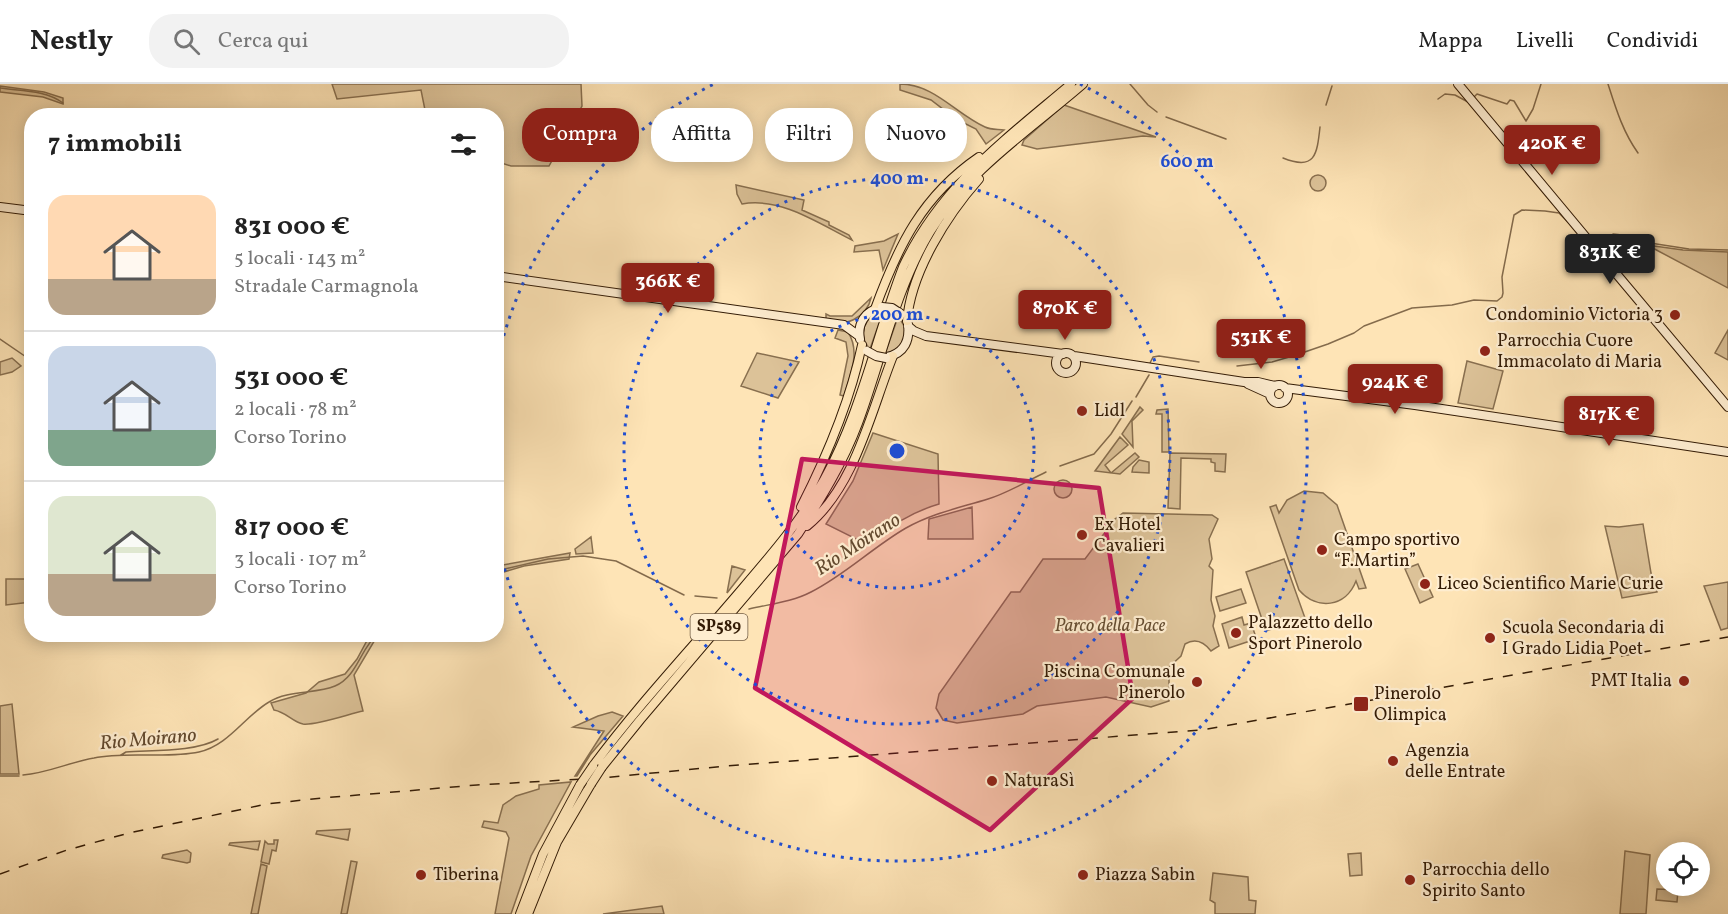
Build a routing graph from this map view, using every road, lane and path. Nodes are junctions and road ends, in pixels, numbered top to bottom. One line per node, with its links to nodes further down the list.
1 (1071, 84): 4 (main road, SP589)
2 (1458, 84): 29 (main road)
3 (1082, 85): 4 (main road, SP589)
4 (996, 152): 8 (main road); 10 (main road); 31 (main road, SP589)
5 (0, 207): 6 (main road)
6 (24, 210)
7 (504, 277): 11 (main road)
8 (878, 308): 9 (main road); 10 (main road, bridge)
9 (862, 320): 11 (main road); 12 (main road)
10 (908, 323): 13 (main road); 14 (main road)
11 (844, 325): 12 (main road)
12 (859, 336): 15 (main road)
13 (926, 336): 14 (main road); 16 (main road)
14 (905, 346): 19 (main road)
15 (865, 348): 19 (main road, bridge); 31 (main road)
16 (1044, 353): 17 (main road); 21 (main road)
17 (1063, 354): 18 (main road); 21 (main road)
18 (1074, 356): 20 (main road); 22 (main road)
19 (889, 357): 31 (main road)
20 (1098, 361): 22 (main road); 23 (main road)
21 (1056, 363): 22 (main road)
22 (1076, 365)
23 (1244, 382): 24 (main road); 27 (main road)
24 (1275, 387): 25 (main road); 27 (main road)
25 (1285, 388): 26 (main road); 28 (main road)
26 (1300, 390): 28 (main road); 30 (main road)
27 (1270, 394): 28 (main road)
28 (1288, 397)
29 (1728, 407)
30 (1728, 452)
31 (793, 534): 32 (main road, SP589)
32 (598, 767): 33 (main road, SP589, bridge); 34 (main road, SP589, bridge)
33 (520, 914)
34 (528, 914)

